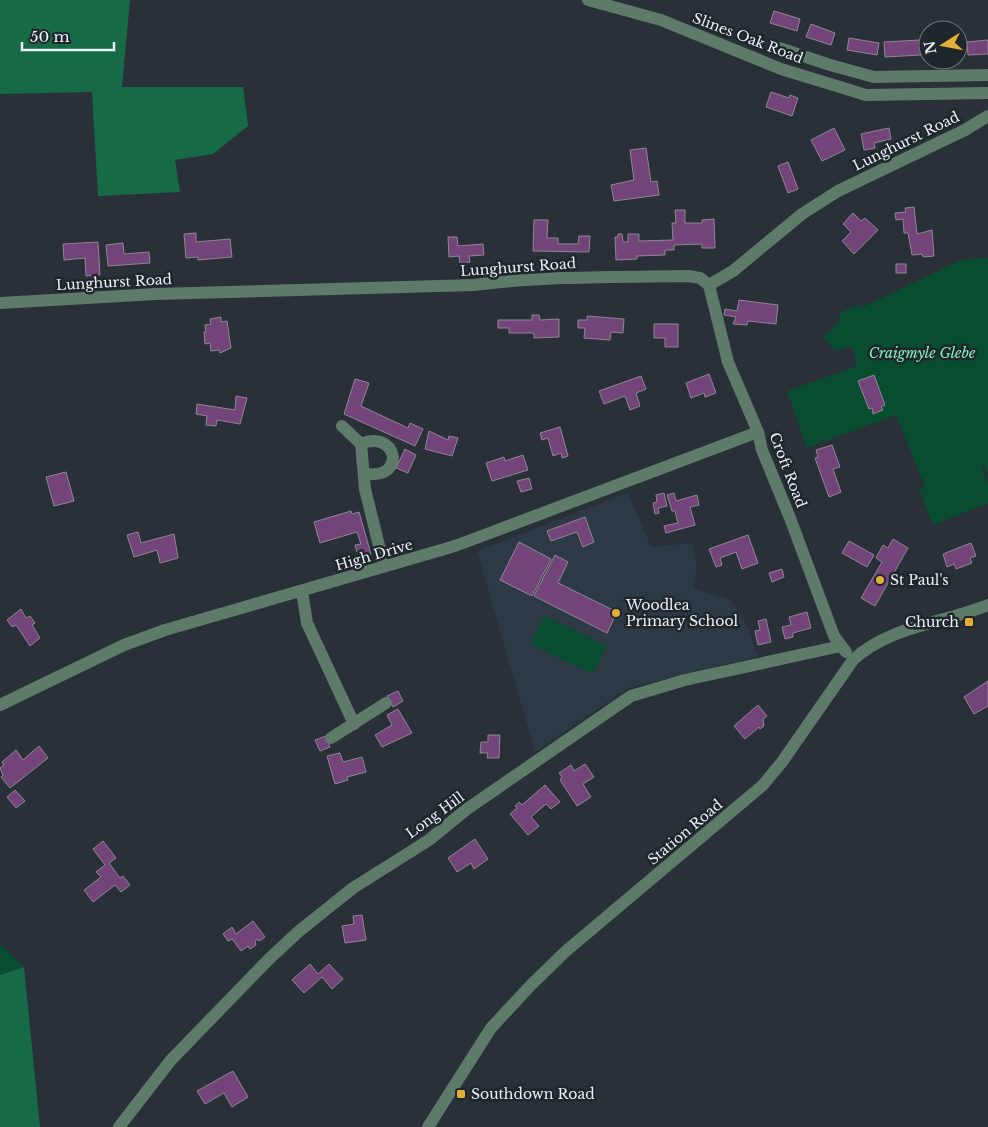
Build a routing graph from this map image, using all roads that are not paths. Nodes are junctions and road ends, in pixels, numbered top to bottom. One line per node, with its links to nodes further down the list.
1 (588, 0): 4 (street, Slines Oak Road)
2 (779, 48): 3 (street)
3 (988, 75)
4 (988, 93)
5 (988, 116): 6 (street, Lunghurst Road)
6 (709, 285): 7 (street, Lunghurst Road); 9 (street, Croft Road)
7 (0, 303)
8 (342, 426): 10 (street)
9 (758, 432): 12 (street, High Drive); 15 (street, Croft Road)
10 (361, 444): 11 (street); 11 (street)
11 (364, 474): 12 (street)
12 (384, 566): 13 (street, High Drive)
13 (302, 591): 18 (street, High Drive); 19 (street)
14 (988, 604): 16 (street, Station Road)
15 (841, 646): 16 (street, Croft Road); 22 (street, Long Hill)
16 (853, 660): 21 (street, Station Road)
17 (386, 704): 19 (street)
18 (0, 705)
19 (354, 724): 20 (street)
20 (331, 738)
21 (433, 1125)
22 (119, 1127)

